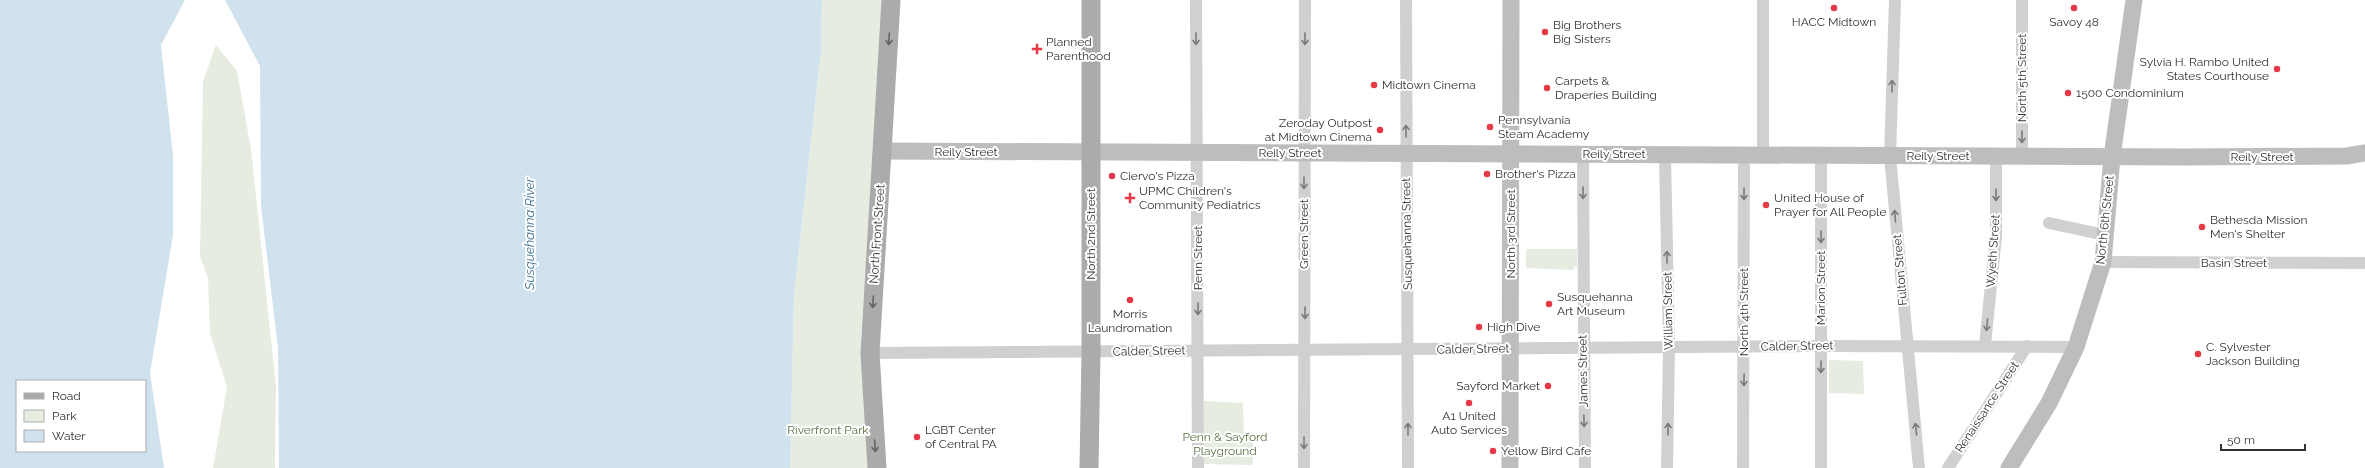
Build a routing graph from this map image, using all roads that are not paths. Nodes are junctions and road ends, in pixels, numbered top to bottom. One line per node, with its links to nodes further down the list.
1 (891, 0): 11 (main road, North Front Street, one-way to 11)
2 (1091, 0): 12 (main road, North 2nd Street)
3 (1196, 0): 13 (street, Penn Street, one-way to 13)
4 (1305, 0): 14 (street, Green Street, one-way to 14)
5 (1406, 0): 16 (street, Susquehanna Street, one-way to 5)
6 (1511, 0): 17 (main road, North 3rd Street)
7 (1764, 0): 21 (street)
8 (1895, 0): 23 (street, Fulton Street, one-way to 8)
9 (2022, 0): 25 (street, North 5th Street, one-way to 25)
10 (2134, 0): 27 (main road, North 6th Street)
11 (882, 151): 12 (main road, Reily Street); 46 (main road, North Front Street, one-way to 46)
12 (1091, 152): 13 (main road, Reily Street); 45 (main road, North 2nd Street)
13 (1196, 153): 14 (main road, Reily Street); 43 (street, Penn Street, one-way to 43)
14 (1304, 153): 16 (main road, Reily Street); 39 (street, Green Street, one-way to 39)
15 (2365, 153): 26 (main road, Reily Street)
16 (1406, 154): 17 (main road, Reily Street); 44 (street, Susquehanna Street)
17 (1511, 154): 18 (main road, Reily Street); 40 (main road, North 3rd Street)
18 (1583, 154): 19 (main road, Reily Street); 42 (street, James Street, one-way to 42)
19 (1665, 155): 20 (main road, Reily Street); 41 (street, William Street, one-way to 19)
20 (1744, 155): 21 (main road, Reily Street); 37 (street, North 4th Street, one-way to 37)
21 (1763, 155): 22 (main road, Reily Street)
22 (1821, 156): 23 (main road, Reily Street); 34 (street, Marion Street, one-way to 34)
23 (1890, 156): 24 (main road, Reily Street); 35 (street, Fulton Street, one-way to 23)
24 (1996, 156): 25 (main road, Reily Street); 33 (street, Wyeth Street, one-way to 33)
25 (2022, 156): 27 (main road, Reily Street)
26 (2347, 156): 27 (main road, Reily Street); 28 (main road, Reily Street)
27 (2112, 157): 30 (main road, North 6th Street)
28 (2365, 160)
29 (2049, 223): 30 (street)
30 (2105, 235): 31 (main road, North 6th Street)
31 (2102, 262): 32 (street, Basin Street); 38 (main road, North 6th Street)
32 (2365, 263)
33 (1985, 345): 35 (street, Calder Street); 36 (street, Calder Street)
34 (1821, 346): 35 (street, Calder Street); 37 (street, Calder Street); 56 (street, Marion Street, one-way to 56)
35 (1907, 346): 57 (street, Fulton Street, one-way to 35)
36 (2027, 346): 38 (street, Calder Street); 58 (street, Renaissance Street)
37 (1745, 347): 41 (street, Calder Street); 55 (street, North 4th Street, one-way to 55)
38 (2076, 347): 59 (main road, North 6th Street)
39 (1304, 348): 43 (street, Calder Street); 44 (street, Calder Street); 50 (street, Green Street, one-way to 50)
40 (1510, 348): 42 (street, Calder Street); 44 (street, Calder Street); 52 (main road, North 3rd Street)
41 (1669, 348): 42 (street, Calder Street); 54 (street, William Street, one-way to 41)
42 (1583, 349): 53 (street, James Street, one-way to 53)
43 (1198, 350): 45 (street, Calder Street); 49 (street, Penn Street)
44 (1408, 350): 51 (street, Susquehanna Street, one-way to 44)
45 (1091, 352): 46 (street, Calder Street); 48 (main road, North 2nd Street)
46 (870, 353): 47 (main road, North Front Street, one-way to 47)
47 (877, 468)
48 (1089, 468)
49 (1198, 468)
50 (1304, 468)
51 (1408, 468)
52 (1510, 468)
53 (1585, 468)
54 (1667, 468)
55 (1743, 468)
56 (1821, 468)
57 (1919, 468)
58 (1948, 468)
59 (2009, 468)

